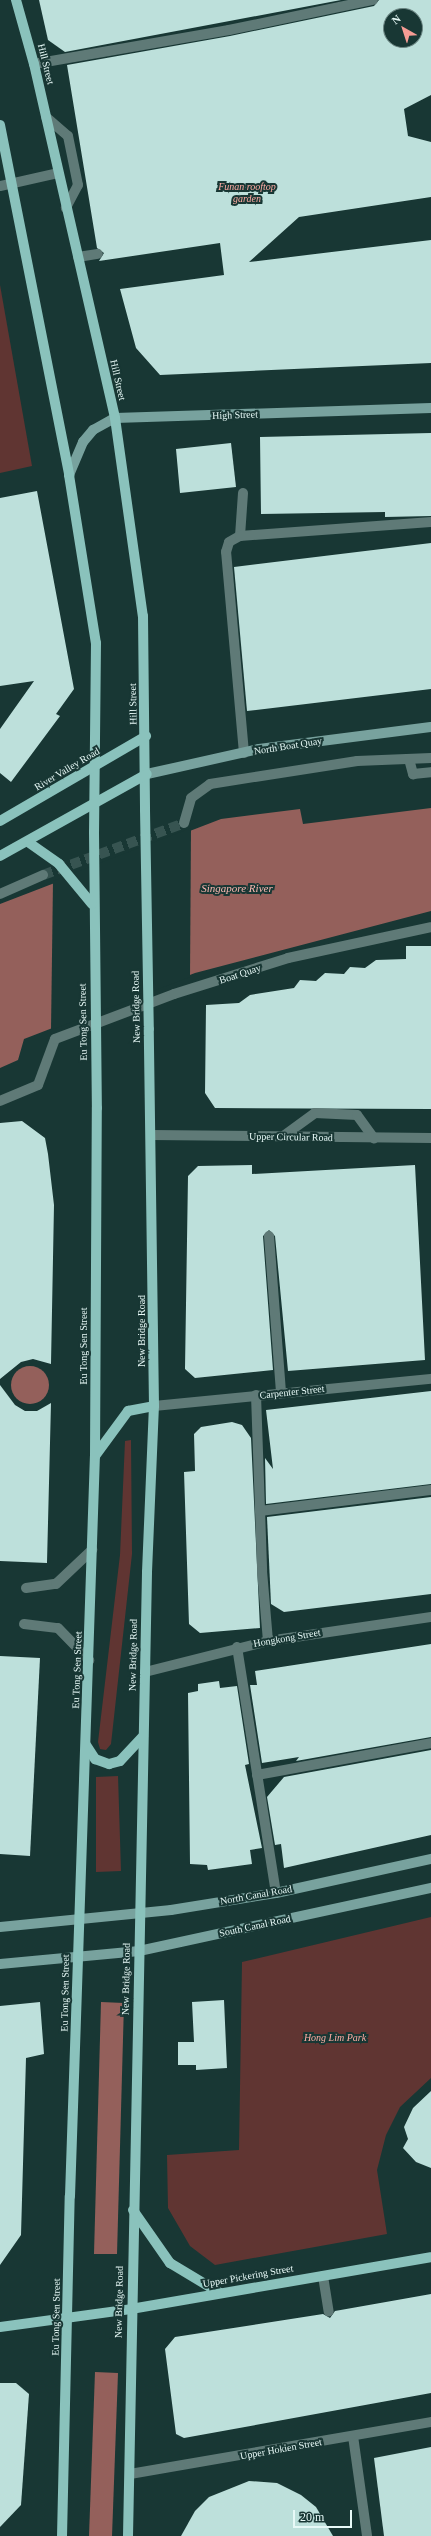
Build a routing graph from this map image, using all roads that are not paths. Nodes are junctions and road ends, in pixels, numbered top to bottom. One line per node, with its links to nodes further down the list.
1 (16, 0): 3 (main road, Hill Street)
2 (373, 0): 3 (street)
3 (34, 64): 4 (main road, Hill Street)
4 (46, 117): 6 (main road, Hill Street); 9 (street)
5 (0, 125): 7 (main road)
6 (58, 173): 7 (street); 9 (main road, Hill Street)
7 (12, 184): 8 (street); 14 (main road)
8 (0, 186)
9 (66, 208): 11 (main road, Hill Street)
10 (98, 254): 11 (street)
11 (78, 257): 13 (main road, Hill Street)
12 (431, 408): 13 (street, High Street)
13 (115, 418): 14 (street, High Street); 19 (main road, Hill Street)
14 (69, 475): 23 (main road)
15 (243, 493): 17 (street)
16 (431, 522): 17 (street)
17 (240, 536): 20 (street)
18 (431, 727): 20 (street, North Boat Quay)
19 (146, 736): 23 (main road, River Valley Road); 25 (main road, Hill Street)
20 (244, 753): 25 (street, North Boat Quay)
21 (431, 758): 22 (street)
22 (409, 759): 24 (street); 28 (street)
23 (96, 766): 26 (main road); 27 (main road, River Valley Road)
24 (431, 772)
25 (147, 774): 26 (main road); 36 (main road, New Bridge Road, bridge)
26 (96, 804): 29 (main road); 33 (main road, Eu Tong Sen Street, bridge)
27 (0, 822)
28 (184, 823)
29 (28, 842): 30 (main road); 33 (main road, bridge)
30 (0, 856)
31 (43, 875): 32 (street)
32 (0, 894)
33 (92, 904): 45 (main road, Eu Tong Sen Street, bridge)
34 (431, 927): 35 (street, Boat Quay)
35 (0, 1101)
36 (151, 1135): 37 (street, Upper Circular Road); 44 (main road, New Bridge Road)
37 (282, 1137): 38 (street, Upper Circular Road); 38 (street)
38 (374, 1138): 39 (street, Upper Circular Road)
39 (431, 1138)
40 (269, 1236): 42 (street)
41 (431, 1379): 42 (street, Carpenter Street)
42 (281, 1393): 43 (street, Carpenter Street)
43 (256, 1395): 44 (street, Carpenter Street); 47 (street)
44 (154, 1406): 45 (main road); 55 (main road, New Bridge Road)
45 (95, 1456): 48 (main road, Eu Tong Sen Street)
46 (431, 1490): 47 (street)
47 (260, 1511): 52 (street)
48 (92, 1550): 49 (street); 54 (main road, Eu Tong Sen Street)
49 (26, 1588)
50 (431, 1617): 52 (street, Hongkong Street)
51 (24, 1624): 54 (street)
52 (268, 1641): 53 (street, Hongkong Street)
53 (237, 1647): 55 (street, Hongkong Street); 59 (street)
54 (89, 1660): 58 (main road, Eu Tong Sen Street)
55 (145, 1672): 56 (main road, New Bridge Road)
56 (143, 1736): 58 (main road); 63 (main road, New Bridge Road)
57 (431, 1743): 59 (street)
58 (86, 1745): 64 (main road, Eu Tong Sen Street)
59 (257, 1775): 62 (street)
60 (431, 1859): 62 (street, North Canal Road)
61 (431, 1888): 66 (street, South Canal Road)
62 (276, 1892): 63 (street, North Canal Road)
63 (139, 1915): 64 (street, North Canal Road); 66 (main road, New Bridge Road)
64 (79, 1919): 65 (street, North Canal Road); 67 (main road, Eu Tong Sen Street)
65 (0, 1927)
66 (139, 1951): 67 (street, South Canal Road); 69 (main road, New Bridge Road)
67 (78, 1956): 68 (street, South Canal Road); 75 (main road, Eu Tong Sen Street)
68 (0, 1964)
69 (133, 2210): 72 (main road); 73 (main road, New Bridge Road)
70 (431, 2257): 71 (main road, Upper Pickering Street)
71 (323, 2276): 72 (main road, Upper Pickering Street); 74 (street)
72 (220, 2293): 73 (main road, Upper Pickering Street)
73 (130, 2309): 75 (main road, Upper Pickering Street); 79 (main road, New Bridge Road)
74 (329, 2312)
75 (69, 2317): 76 (main road, Upper Pickering Street); 80 (main road, Eu Tong Sen Street)
76 (0, 2327)
77 (431, 2422): 78 (street, Upper Hokien Street)
78 (352, 2436): 79 (street, Upper Hokien Street); 82 (street)
79 (130, 2474): 81 (main road, New Bridge Road)
80 (62, 2536)
81 (128, 2536)
82 (367, 2536)

